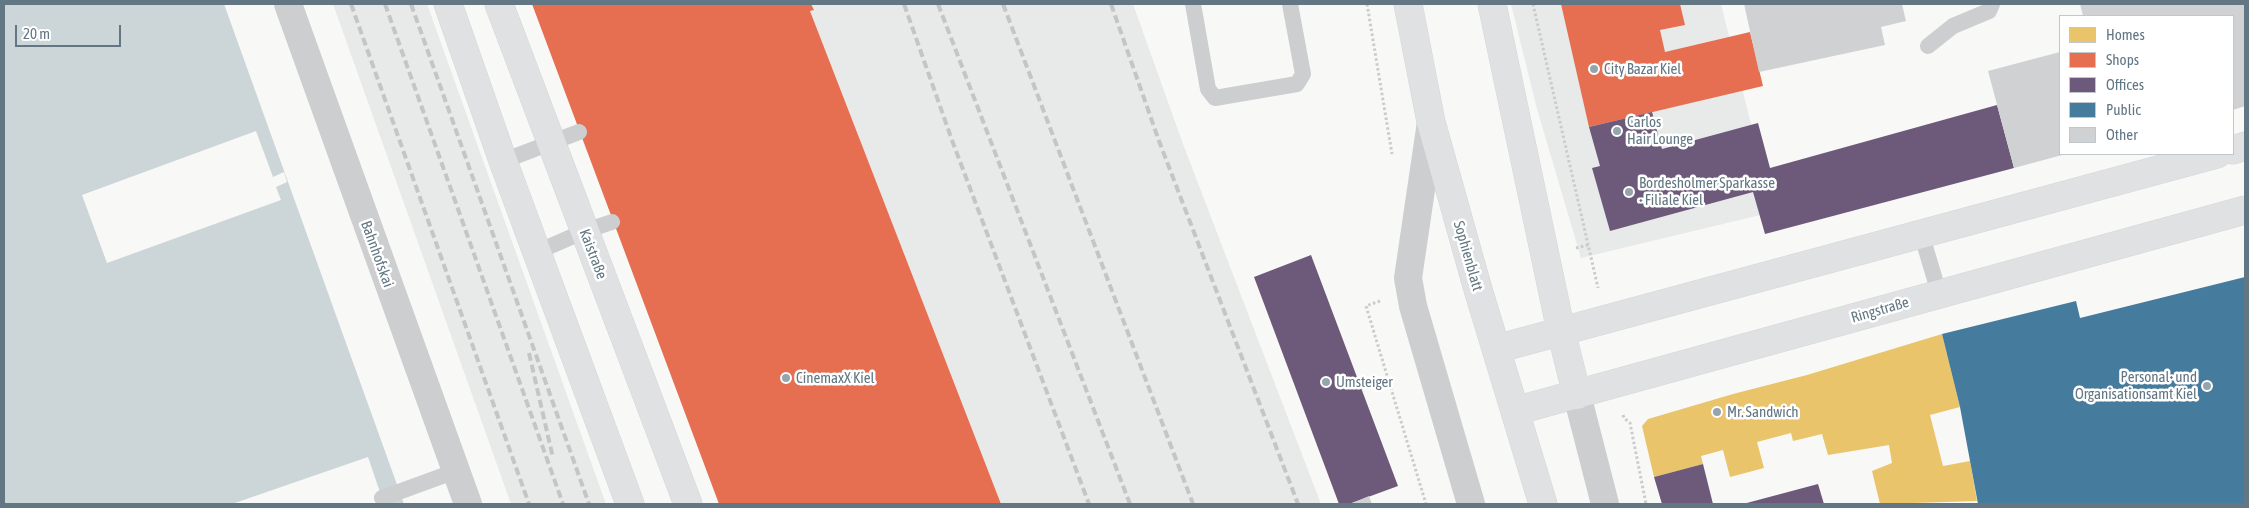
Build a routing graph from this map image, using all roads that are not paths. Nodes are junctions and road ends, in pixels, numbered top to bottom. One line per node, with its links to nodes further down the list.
1 (288, 4): 25 (street, Bahnhofskai)
2 (448, 4): 14 (main road)
3 (499, 4): 12 (main road, Kaistraße)
4 (1192, 4): 5 (lane)
5 (1290, 4)
6 (1408, 4): 10 (main road, Sophienblatt)
7 (1492, 4): 21 (main road)
8 (1992, 4): 9 (lane)
9 (1928, 46)
10 (1431, 122): 22 (main road, Sophienblatt); 30 (street)
11 (579, 132): 12 (lane)
12 (552, 143): 14 (lane); 17 (main road, Kaistraße)
13 (2213, 155): 18 (main road)
14 (503, 161): 19 (main road)
15 (2245, 210): 20 (main road, Ringstraße)
16 (612, 222): 17 (lane)
17 (585, 231): 19 (lane); 29 (main road, Kaistraße)
18 (1921, 233): 20 (lane); 21 (main road)
19 (537, 252): 28 (main road)
20 (1939, 294): 23 (main road, Ringstraße)
21 (1561, 331): 22 (main road); 23 (main road)
22 (1496, 349): 24 (main road, Sophienblatt)
23 (1577, 395): 24 (main road, Ringstraße); 32 (street)
24 (1515, 411): 31 (main road, Sophienblatt)
25 (456, 471): 26 (lane); 27 (street, Bahnhofskai)
26 (382, 498)
27 (468, 504)
28 (630, 504)
29 (688, 504)
30 (1471, 504)
31 (1543, 504)
32 (1605, 504)

